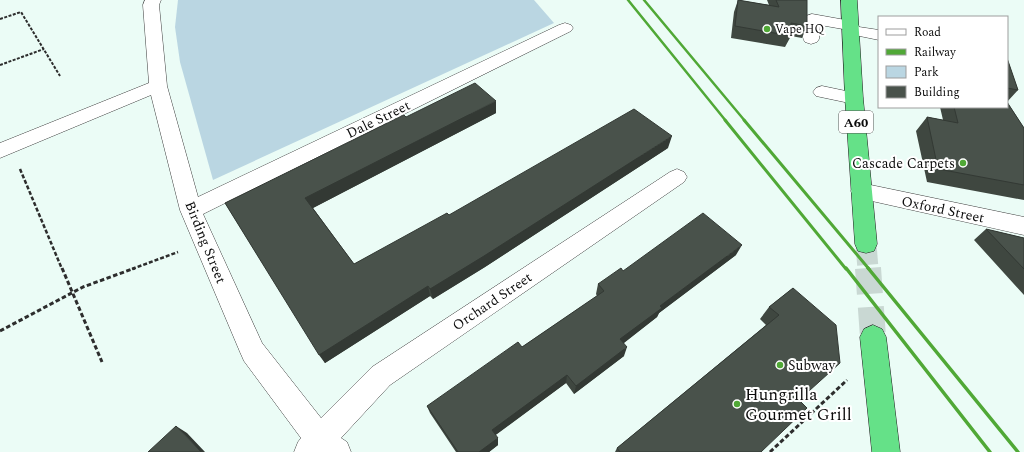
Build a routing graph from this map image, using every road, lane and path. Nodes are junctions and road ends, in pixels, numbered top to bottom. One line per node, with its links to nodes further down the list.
1 (153, 0): 11 (street, Birding Street)
2 (849, 0): 5 (highway, A60)
3 (0, 19): 8 (path)
4 (566, 28): 17 (street, Dale Street)
5 (851, 28): 6 (street); 7 (street); 13 (highway, A60)
6 (878, 35)
7 (811, 39)
8 (44, 49): 9 (path); 10 (path)
9 (0, 65)
10 (60, 76)
11 (158, 86): 14 (street); 17 (street, Birding Street)
12 (822, 92): 13 (street)
13 (854, 98): 16 (highway, A60)
14 (6, 149): 21 (path)
15 (677, 177): 25 (street, Orchard Street)
16 (862, 191): 18 (street, Oxford Street); 20 (highway, A60)
17 (191, 210): 19 (street, Birding Street)
18 (1024, 226)
19 (204, 242): 21 (path); 25 (street, Birding Street)
20 (866, 244)
21 (73, 292): 22 (path); 24 (path)
22 (0, 331)
23 (873, 346): 26 (path); 27 (highway)
24 (102, 362)
25 (321, 448)
26 (770, 452)
27 (886, 452)

